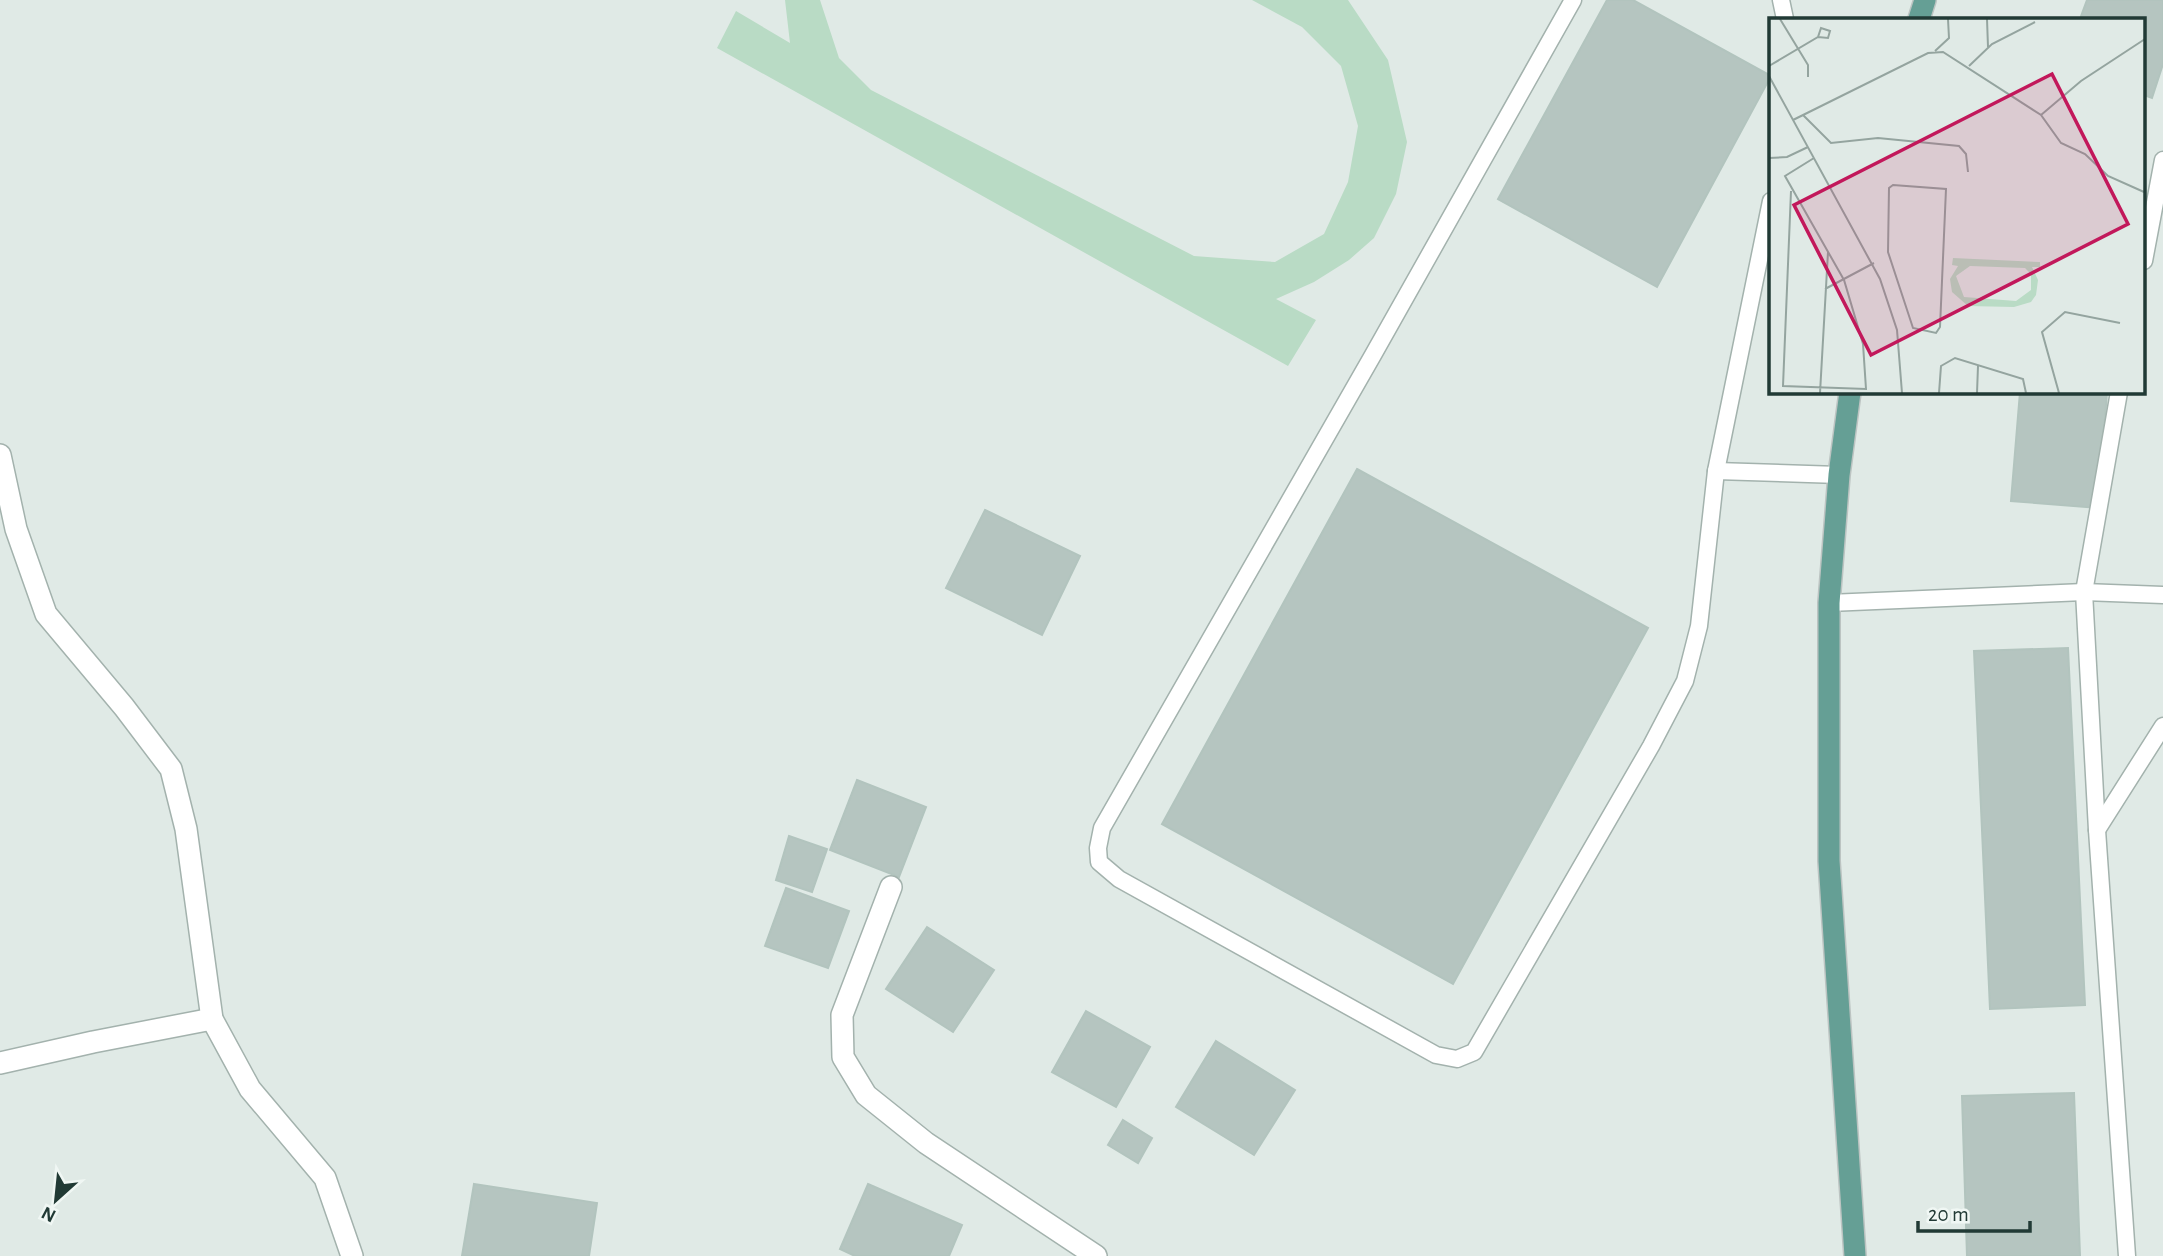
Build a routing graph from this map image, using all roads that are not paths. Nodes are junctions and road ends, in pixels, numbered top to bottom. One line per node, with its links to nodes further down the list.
1 (1573, 0): 12 (lane)
2 (1781, 0): 4 (lane)
3 (1925, 0): 5 (main road)
4 (1785, 18)
5 (1919, 18)
6 (2163, 160): 8 (lane)
7 (1769, 211): 12 (lane)
8 (2146, 250)
9 (1850, 394): 13 (main road)
10 (2119, 394): 14 (lane)
11 (0, 455): 20 (street)
12 (1716, 471): 13 (lane)
13 (1839, 475): 16 (main road)
14 (2084, 592): 15 (lane); 16 (lane); 18 (lane)
15 (2163, 595)
16 (1829, 603): 24 (main road)
17 (2163, 726): 18 (lane)
18 (2097, 830): 25 (lane)
19 (891, 887): 23 (street)
20 (212, 1019): 21 (street); 22 (street)
21 (0, 1063)
22 (352, 1256)
23 (1096, 1256)
24 (1855, 1256)
25 (2127, 1256)

